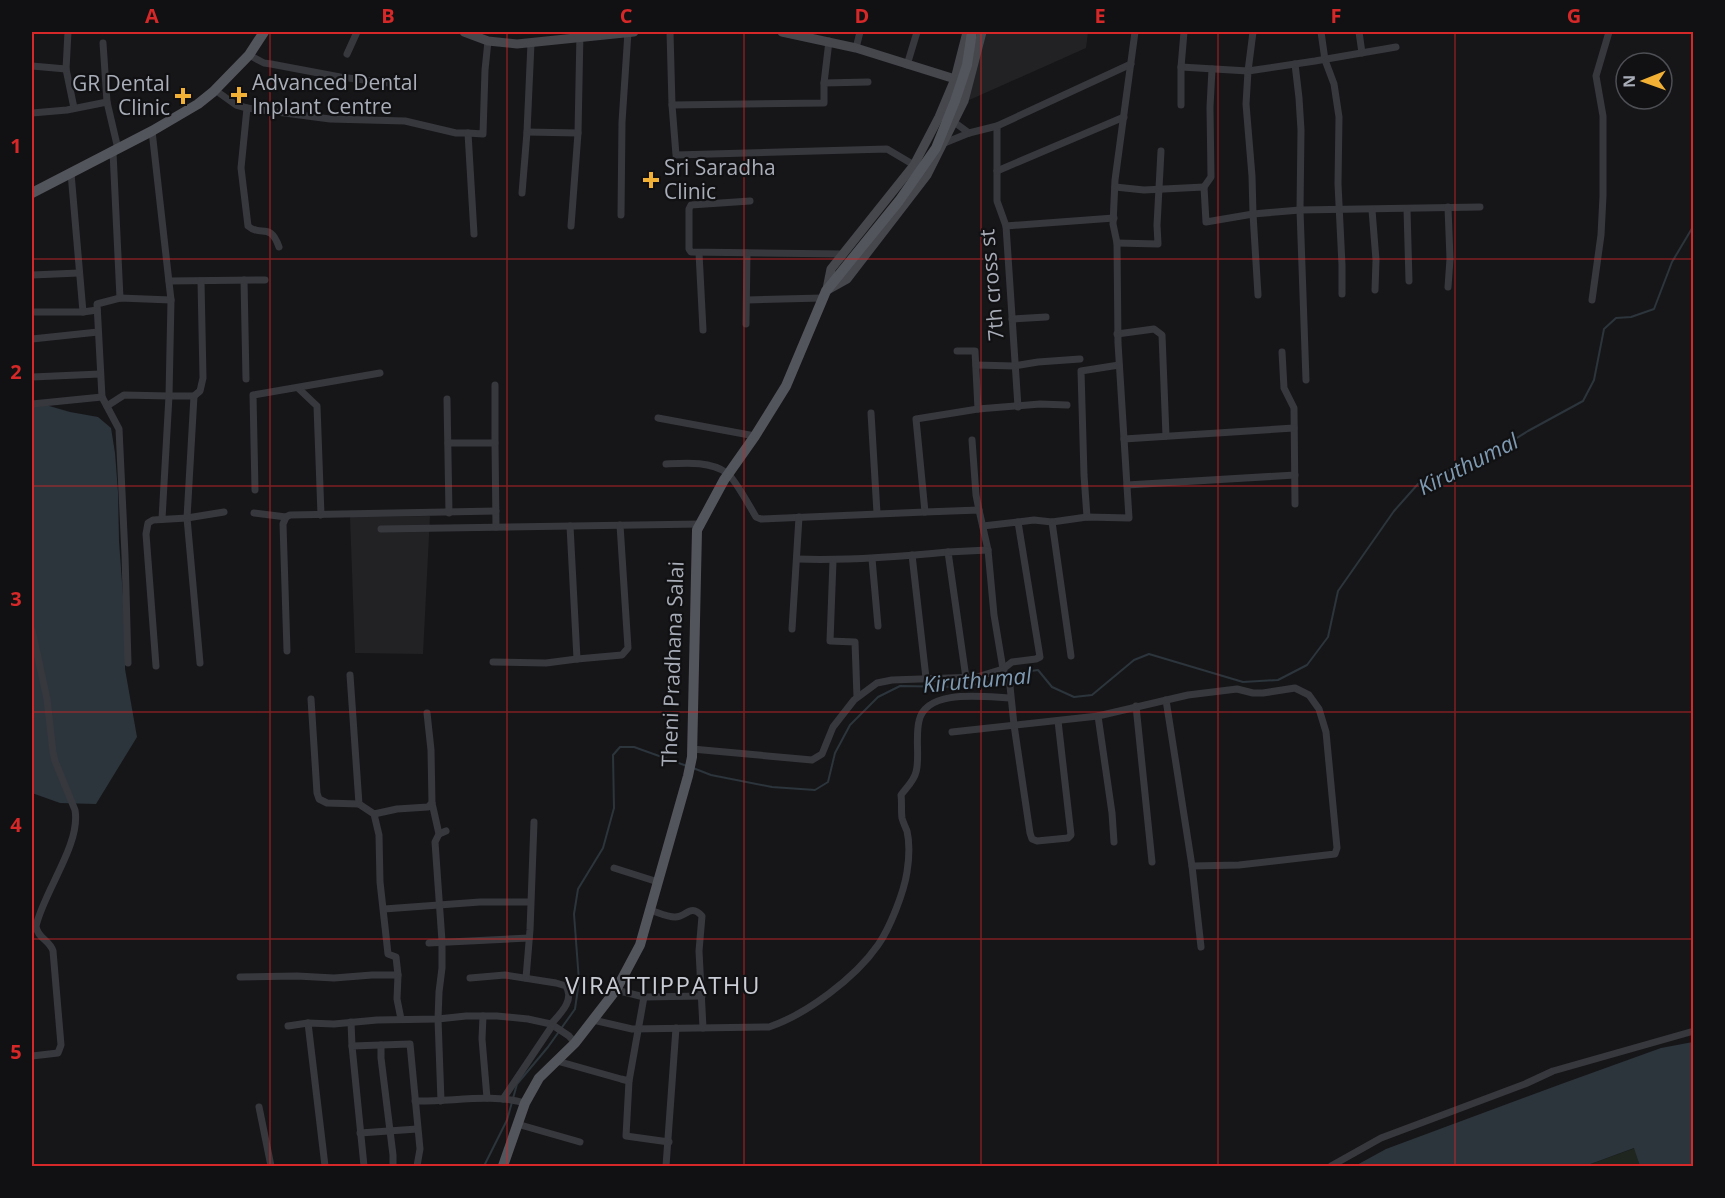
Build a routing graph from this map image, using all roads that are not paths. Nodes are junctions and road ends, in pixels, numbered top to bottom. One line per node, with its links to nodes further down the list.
1 (68, 32): 36 (street)
2 (264, 32): 29 (main road)
3 (357, 32): 28 (street)
4 (464, 32): 21 (main road)
5 (628, 32): 6 (main road); 20 (main road); 79 (street)
6 (634, 32)
7 (670, 32): 45 (street)
8 (783, 32): 22 (main road)
9 (860, 32): 26 (street)
10 (917, 32): 33 (street)
11 (967, 32): 39 (main road, Theni Pradhana Salai)
12 (972, 32): 60 (main road)
13 (982, 32): 50 (main road)
14 (1135, 32): 31 (street)
15 (1184, 32): 35 (street)
16 (1253, 32): 38 (street)
17 (1321, 32): 30 (street)
18 (1359, 32): 27 (street)
19 (1609, 32): 104 (street)
20 (581, 35): 24 (main road); 58 (street)
21 (488, 41): 24 (main road); 57 (street)
22 (829, 41): 26 (main road); 42 (street)
23 (104, 43): 44 (street)
24 (531, 43): 56 (street)
25 (1396, 47): 27 (street)
26 (856, 48): 33 (main road)
27 (1362, 53): 30 (street)
28 (347, 54)
29 (249, 55): 41 (street); 43 (main road)
30 (1325, 60): 32 (street); 76 (street)
31 (1131, 64): 52 (street); 54 (street)
32 (1295, 64): 38 (street); 75 (street)
33 (907, 65): 39 (main road)
34 (32, 66): 36 (street)
35 (1181, 67): 37 (street); 46 (street)
36 (66, 69): 48 (street)
37 (1212, 69): 38 (street); 67 (street)
38 (1248, 70): 78 (street)
39 (955, 79): 47 (main road, Theni Pradhana Salai)
40 (868, 82): 42 (street)
41 (389, 83)
42 (824, 83): 45 (street)
43 (215, 90): 49 (street); 55 (main road)
44 (107, 102): 48 (street); 61 (street)
45 (672, 105): 63 (street)
46 (1181, 105)
47 (944, 106): 50 (main road); 63 (main road, Theni Pradhana Salai)
48 (74, 108): 51 (street)
49 (247, 108): 57 (street); 85 (street)
50 (958, 112): 53 (main road)
51 (32, 113)
52 (1124, 117): 64 (street); 66 (street)
53 (954, 122): 59 (street); 60 (main road)
54 (997, 126): 59 (street); 64 (street, 7th cross st)
55 (152, 131): 61 (main road); 93 (street)
56 (527, 132): 58 (street); 70 (street)
57 (468, 133): 83 (street)
58 (578, 133): 81 (street)
59 (969, 133): 60 (street)
60 (939, 146): 99 (main road)
61 (115, 150): 65 (main road); 101 (street)
62 (1161, 151): 68 (street)
63 (914, 165): 88 (main road, Theni Pradhana Salai)
64 (997, 171): 82 (street, 7th cross st)
65 (71, 173): 69 (main road); 89 (street)
66 (1115, 187): 68 (street); 80 (street)
67 (1204, 187): 68 (street); 78 (street)
68 (1160, 189): 84 (street)
69 (32, 193)
70 (522, 193)
71 (750, 201): 86 (street)
72 (1448, 207): 73 (street); 74 (street); 96 (street)
73 (1480, 207)
74 (1407, 209): 77 (street); 95 (street)
75 (1300, 210): 76 (street); 78 (street); 125 (street)
76 (1339, 210): 77 (street); 98 (street)
77 (1372, 210): 97 (street)
78 (1253, 214): 100 (street)
79 (621, 215)
80 (1114, 218): 82 (street); 84 (street)
81 (571, 226)
82 (1006, 226): 109 (street, 7th cross st)
83 (474, 234)
84 (1117, 243): 113 (street)
85 (279, 247)
86 (699, 253): 87 (street); 111 (street)
87 (747, 253): 88 (street); 103 (street)
88 (843, 254): 99 (main road, Theni Pradhana Salai)
89 (79, 273): 90 (street); 107 (street)
90 (32, 275)
91 (244, 280): 92 (street); 94 (street); 124 (street)
92 (265, 280)
93 (169, 281): 94 (street); 102 (street)
94 (201, 281): 129 (street)
95 (1409, 281)
96 (1448, 287)
97 (1375, 290)
98 (1342, 294)
99 (824, 295): 103 (street); 140 (main road, Theni Pradhana Salai)
100 (1258, 295)
101 (120, 298): 102 (street); 105 (street)
102 (171, 300): 128 (street)
103 (747, 300): 110 (street)
104 (1592, 300)
105 (97, 310): 107 (street); 112 (street)
106 (32, 312): 107 (street)
107 (83, 312)
108 (1046, 317): 109 (street)
109 (1012, 319): 120 (street, 7th cross st)
110 (746, 324)
111 (704, 330)
112 (98, 332): 114 (street); 122 (street)
113 (1117, 334): 119 (street); 141 (street)
114 (32, 339)
115 (957, 351): 118 (street)
116 (1282, 352): 139 (street)
117 (1080, 359): 120 (street)
118 (976, 365): 120 (street); 136 (street)
119 (1119, 365): 142 (street); 162 (street)
120 (1014, 366): 135 (street, 7th cross st)
121 (380, 373): 127 (street)
122 (100, 374): 123 (street); 130 (street)
123 (32, 377)
124 (246, 379)
125 (1306, 380)
126 (495, 385): 145 (street)
127 (298, 388): 150 (street); 159 (street)
128 (169, 396): 129 (street); 134 (street); 164 (street)
129 (195, 396): 163 (street)
130 (102, 397): 132 (street); 134 (street)
131 (447, 399): 144 (street)
132 (32, 404)
133 (1067, 405): 135 (street)
134 (107, 406): 186 (street)
135 (1018, 407): 136 (street)
136 (978, 409): 155 (street)
137 (871, 413): 158 (street)
138 (658, 418): 140 (street)
139 (1294, 428): 141 (street); 148 (street)
140 (755, 436): 147 (main road, Theni Pradhana Salai)
141 (1166, 436): 142 (street)
142 (1124, 439): 149 (street)
143 (972, 440): 153 (street)
144 (448, 443): 145 (street); 157 (street)
145 (495, 443): 152 (street)
146 (666, 464): 147 (street)
147 (729, 474): 161 (street); 167 (main road, Theni Pradhana Salai)
148 (1295, 475): 149 (street); 151 (street)
149 (1127, 485): 162 (street)
150 (255, 490)
151 (1295, 504)
152 (496, 510): 157 (street); 171 (street)
153 (979, 510): 155 (street); 170 (street)
154 (224, 512): 163 (street)
155 (925, 512): 158 (street)
156 (254, 513): 160 (street)
157 (449, 513): 159 (street)
158 (877, 513): 161 (street)
159 (321, 514): 160 (street)
160 (286, 517): 182 (street)
161 (799, 517): 176 (street)
162 (1087, 517): 166 (street)
163 (187, 518): 164 (street); 187 (street)
164 (162, 519): 188 (street)
165 (1018, 522): 166 (street); 170 (street); 189 (street)
166 (1052, 522): 183 (street)
167 (700, 524): 168 (street); 203 (main road, Theni Pradhana Salai)
168 (620, 525): 169 (street); 184 (street)
169 (570, 526): 171 (street); 184 (street)
170 (983, 526): 173 (street)
171 (496, 527): 172 (street)
172 (381, 529)
173 (988, 550): 174 (street); 189 (street)
174 (948, 552): 175 (street); 192 (street)
175 (912, 555): 177 (street); 191 (street)
176 (796, 559): 178 (street); 180 (street)
177 (873, 559): 178 (street); 179 (street)
178 (832, 561): 193 (street)
179 (878, 626)
180 (792, 629)
181 (32, 630): 243 (street)
182 (287, 651)
183 (1071, 656)
184 (577, 660): 185 (street)
185 (493, 662)
186 (128, 663)
187 (200, 663)
188 (156, 666)
189 (1004, 670): 192 (street); 194 (street)
190 (350, 675): 205 (street)
191 (926, 678): 192 (street); 193 (street)
192 (966, 678)
193 (857, 697): 203 (street)
194 (1010, 698): 201 (street); 237 (street)
195 (311, 699): 205 (street)
196 (1166, 700): 197 (street); 210 (street); 210 (street)
197 (1136, 706): 199 (street); 209 (street)
198 (427, 713): 204 (street)
199 (1098, 716): 200 (street); 208 (street)
200 (1058, 721): 201 (street); 201 (street)
201 (1014, 725): 202 (street)
202 (952, 732)
203 (692, 753): 212 (main road, Theni Pradhana Salai)
204 (432, 803): 206 (street); 214 (street)
205 (359, 804): 206 (street)
206 (374, 814): 215 (street)
207 (534, 822): 213 (street)
208 (1114, 842)
209 (1152, 862)
210 (1192, 866): 220 (street)
211 (614, 868): 212 (street)
212 (658, 882): 216 (main road, Theni Pradhana Salai)
213 (530, 902): 214 (street); 217 (street)
214 (439, 904): 215 (street); 218 (street)
215 (384, 909): 221 (street)
216 (650, 910): 225 (main road, Theni Pradhana Salai); 226 (street)
217 (529, 938): 218 (street); 224 (street)
218 (442, 941): 219 (street); 230 (street)
219 (429, 943)
220 (1201, 947)
221 (398, 975): 222 (street); 229 (street)
222 (240, 977)
223 (470, 978): 224 (street)
224 (526, 978): 235 (street)
225 (616, 990): 227 (street); 231 (main road, Theni Pradhana Salai)
226 (702, 996): 227 (street); 237 (street)
227 (644, 997): 238 (street)
228 (483, 1016): 230 (street); 235 (street); 246 (street)
229 (401, 1018): 230 (street); 232 (street)
230 (438, 1019): 249 (street)
231 (593, 1020): 238 (street); 240 (main road, Theni Pradhana Salai)
232 (351, 1022): 233 (street); 242 (street)
233 (308, 1023): 234 (street); 259 (street)
234 (288, 1026)
235 (553, 1026): 240 (street); 247 (street)
236 (676, 1028): 237 (street); 238 (street); 257 (street)
237 (703, 1028)
238 (639, 1029): 245 (street)
239 (1694, 1031): 265 (street)
240 (572, 1040): 244 (main road, Theni Pradhana Salai)
241 (381, 1045): 242 (street); 248 (street); 254 (street)
242 (352, 1046): 255 (street)
243 (32, 1056)
244 (557, 1060): 245 (street); 250 (main road, Theni Pradhana Salai)
245 (629, 1081): 257 (street)
246 (487, 1098): 247 (street); 249 (street)
247 (504, 1099): 250 (street)
248 (415, 1101): 249 (street); 253 (street)
249 (441, 1101)
250 (522, 1102): 252 (main road, Theni Pradhana Salai)
251 (259, 1107): 258 (street)
252 (517, 1124): 256 (street); 263 (main road, Theni Pradhana Salai)
253 (417, 1129): 254 (street); 262 (street)
254 (390, 1130): 255 (street); 261 (street)
255 (360, 1133): 260 (street)
256 (580, 1142)
257 (669, 1142): 264 (street)
258 (271, 1167)
259 (325, 1167)
260 (364, 1167)
261 (393, 1167)
262 (417, 1167)
263 (503, 1167)
264 (666, 1167)
265 (1331, 1167)

